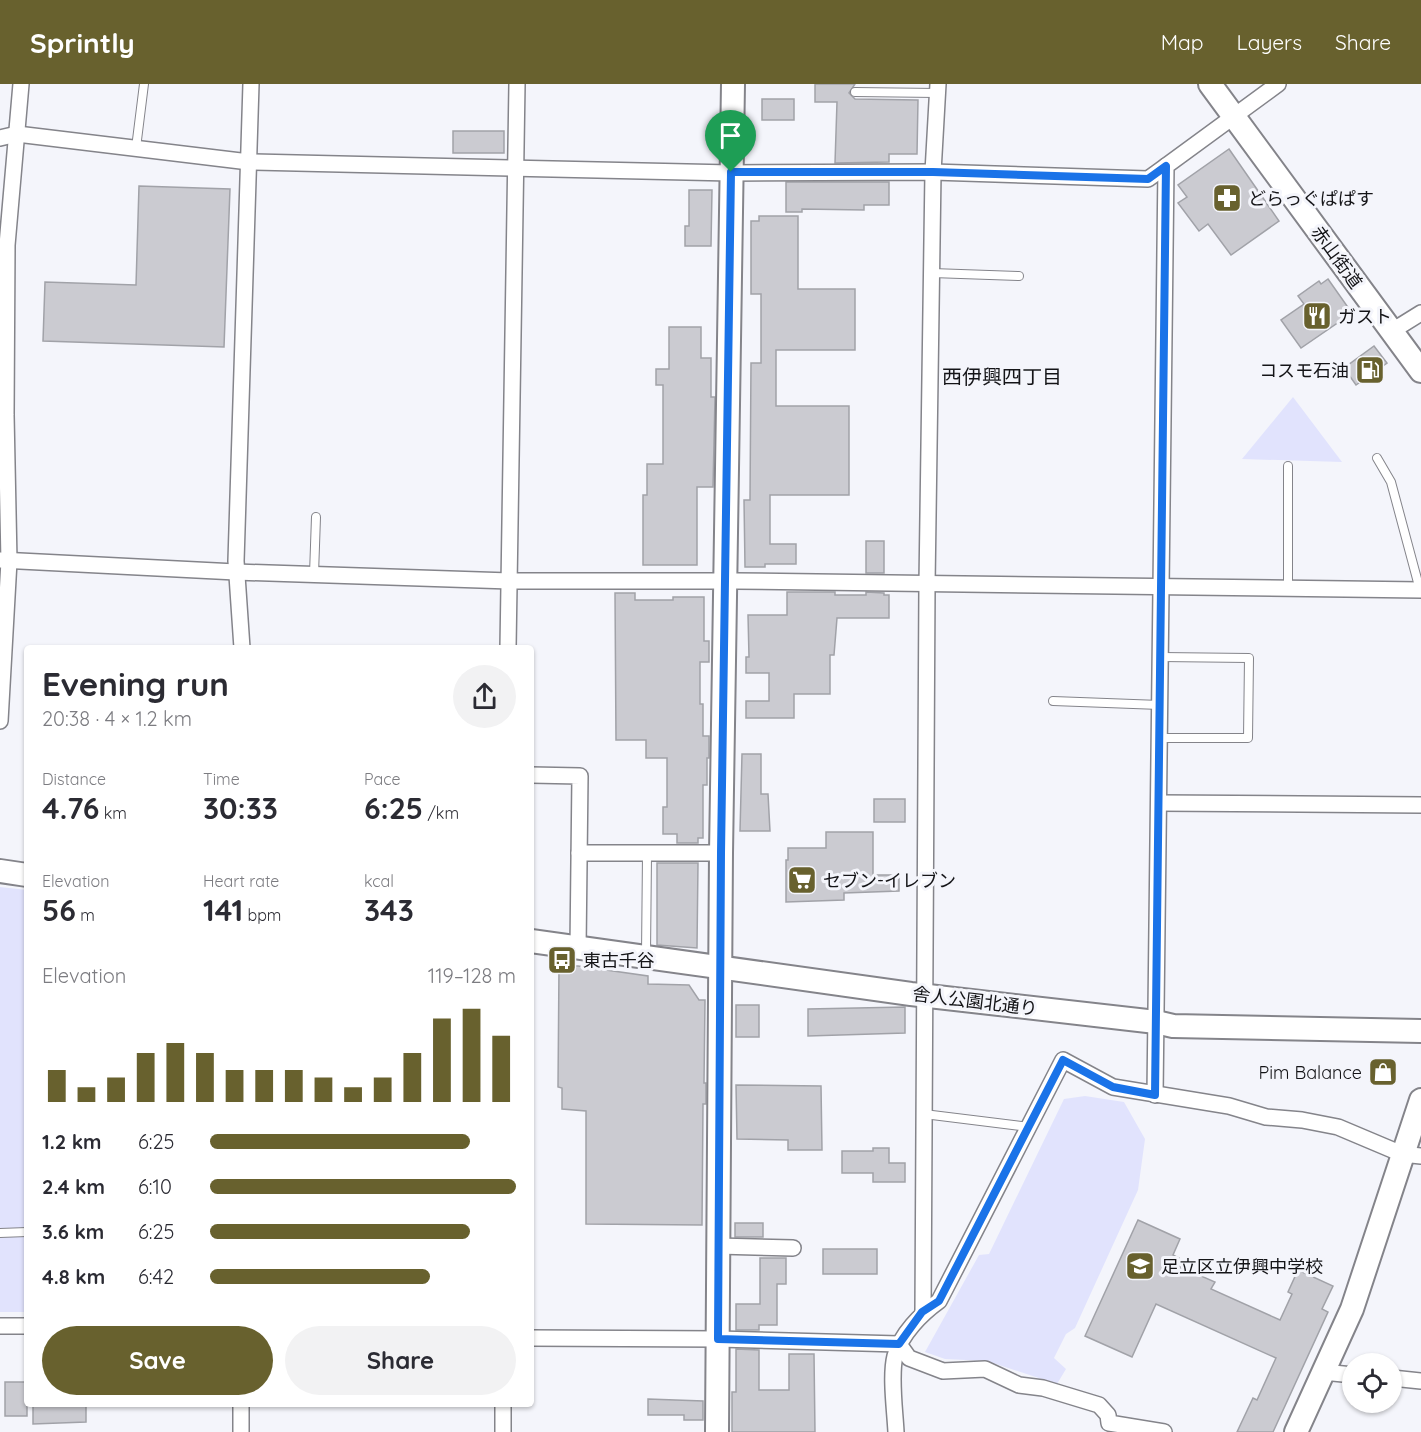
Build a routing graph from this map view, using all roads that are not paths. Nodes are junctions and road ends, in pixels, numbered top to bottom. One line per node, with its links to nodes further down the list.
1 (21, 84): 11 (street)
2 (144, 84): 13 (lane)
3 (251, 84): 14 (street)
4 (517, 84): 16 (street)
5 (733, 84): 17 (street)
6 (1210, 84): 10 (street, 赤山街道)
7 (1278, 84): 10 (street)
8 (937, 89): 9 (lane); 18 (street)
9 (855, 92)
10 (1233, 116): 15 (street); 22 (street, 赤山街道)
11 (18, 134): 12 (street); 13 (street); 24 (street)
12 (0, 138)
13 (136, 148): 14 (street)
14 (249, 162): 16 (street); 29 (street)
15 (1166, 166): 18 (street); 34 (street)
16 (516, 169): 17 (street); 31 (street)
17 (731, 172): 18 (street); 32 (street)
18 (933, 172): 19 (street)
19 (932, 273): 20 (lane); 33 (street)
20 (1019, 276)
21 (1421, 313): 22 (street)
22 (1392, 331): 23 (street, 赤山街道)
23 (1421, 371)
24 (3, 415): 28 (street)
25 (1377, 458): 36 (lane)
26 (1288, 466): 35 (lane)
27 (316, 518): 30 (lane)
28 (4, 561): 29 (street); 42 (street)
29 (236, 572): 30 (street); 37 (street)
30 (314, 574): 31 (street)
31 (510, 581): 32 (street); 38 (street)
32 (725, 582): 33 (street); 48 (street)
33 (927, 584): 34 (street); 56 (street)
34 (1161, 588): 35 (street); 39 (street)
35 (1288, 590): 36 (street)
36 (1421, 590)
37 (242, 645)
38 (508, 645)
39 (1161, 657): 41 (street); 43 (lane)
40 (1053, 702): 41 (lane)
41 (1160, 705): 43 (street)
42 (0, 721)
43 (1160, 738): 45 (street)
44 (534, 775): 47 (street)
45 (1159, 804): 46 (street); 57 (street)
46 (1421, 805)
47 (579, 853): 49 (street); 53 (street)
48 (721, 853): 49 (street); 55 (street)
49 (647, 854): 54 (lane)
50 (0, 871): 51 (street)
51 (24, 875)
52 (534, 941): 53 (street, 舎人公園北通り)
53 (578, 948): 54 (street, 舎人公園北通り)
54 (646, 957): 55 (street, 舎人公園北通り)
55 (720, 968): 56 (street, 舎人公園北通り); 66 (street)
56 (925, 995): 57 (street, 舎人公園北通り); 61 (street)
57 (1156, 1022): 58 (street, 舎人公園北通り); 59 (street)
58 (1421, 1030)
59 (1155, 1095): 62 (street); 63 (street)
60 (1421, 1100): 63 (street)
61 (924, 1114): 62 (lane); 68 (street)
62 (1029, 1127): 68 (street)
63 (1412, 1155): 74 (street)
64 (24, 1232): 65 (lane)
65 (0, 1233)
66 (718, 1246): 67 (street); 72 (street)
67 (793, 1248)
68 (922, 1312): 73 (street)
69 (0, 1326): 70 (street)
70 (24, 1326)
71 (534, 1338): 72 (street)
72 (718, 1339): 73 (street); 83 (street)
73 (899, 1344): 80 (street); 84 (street)
74 (1323, 1372): 75 (street); 86 (street)
75 (1342, 1374)
76 (1402, 1379): 77 (street)
77 (1421, 1381)
78 (241, 1407): 81 (street)
79 (503, 1407): 82 (street)
80 (1108, 1427): 85 (street)
81 (241, 1432)
82 (503, 1432)
83 (717, 1432)
84 (896, 1432)
85 (1164, 1432)
86 (1296, 1432)

